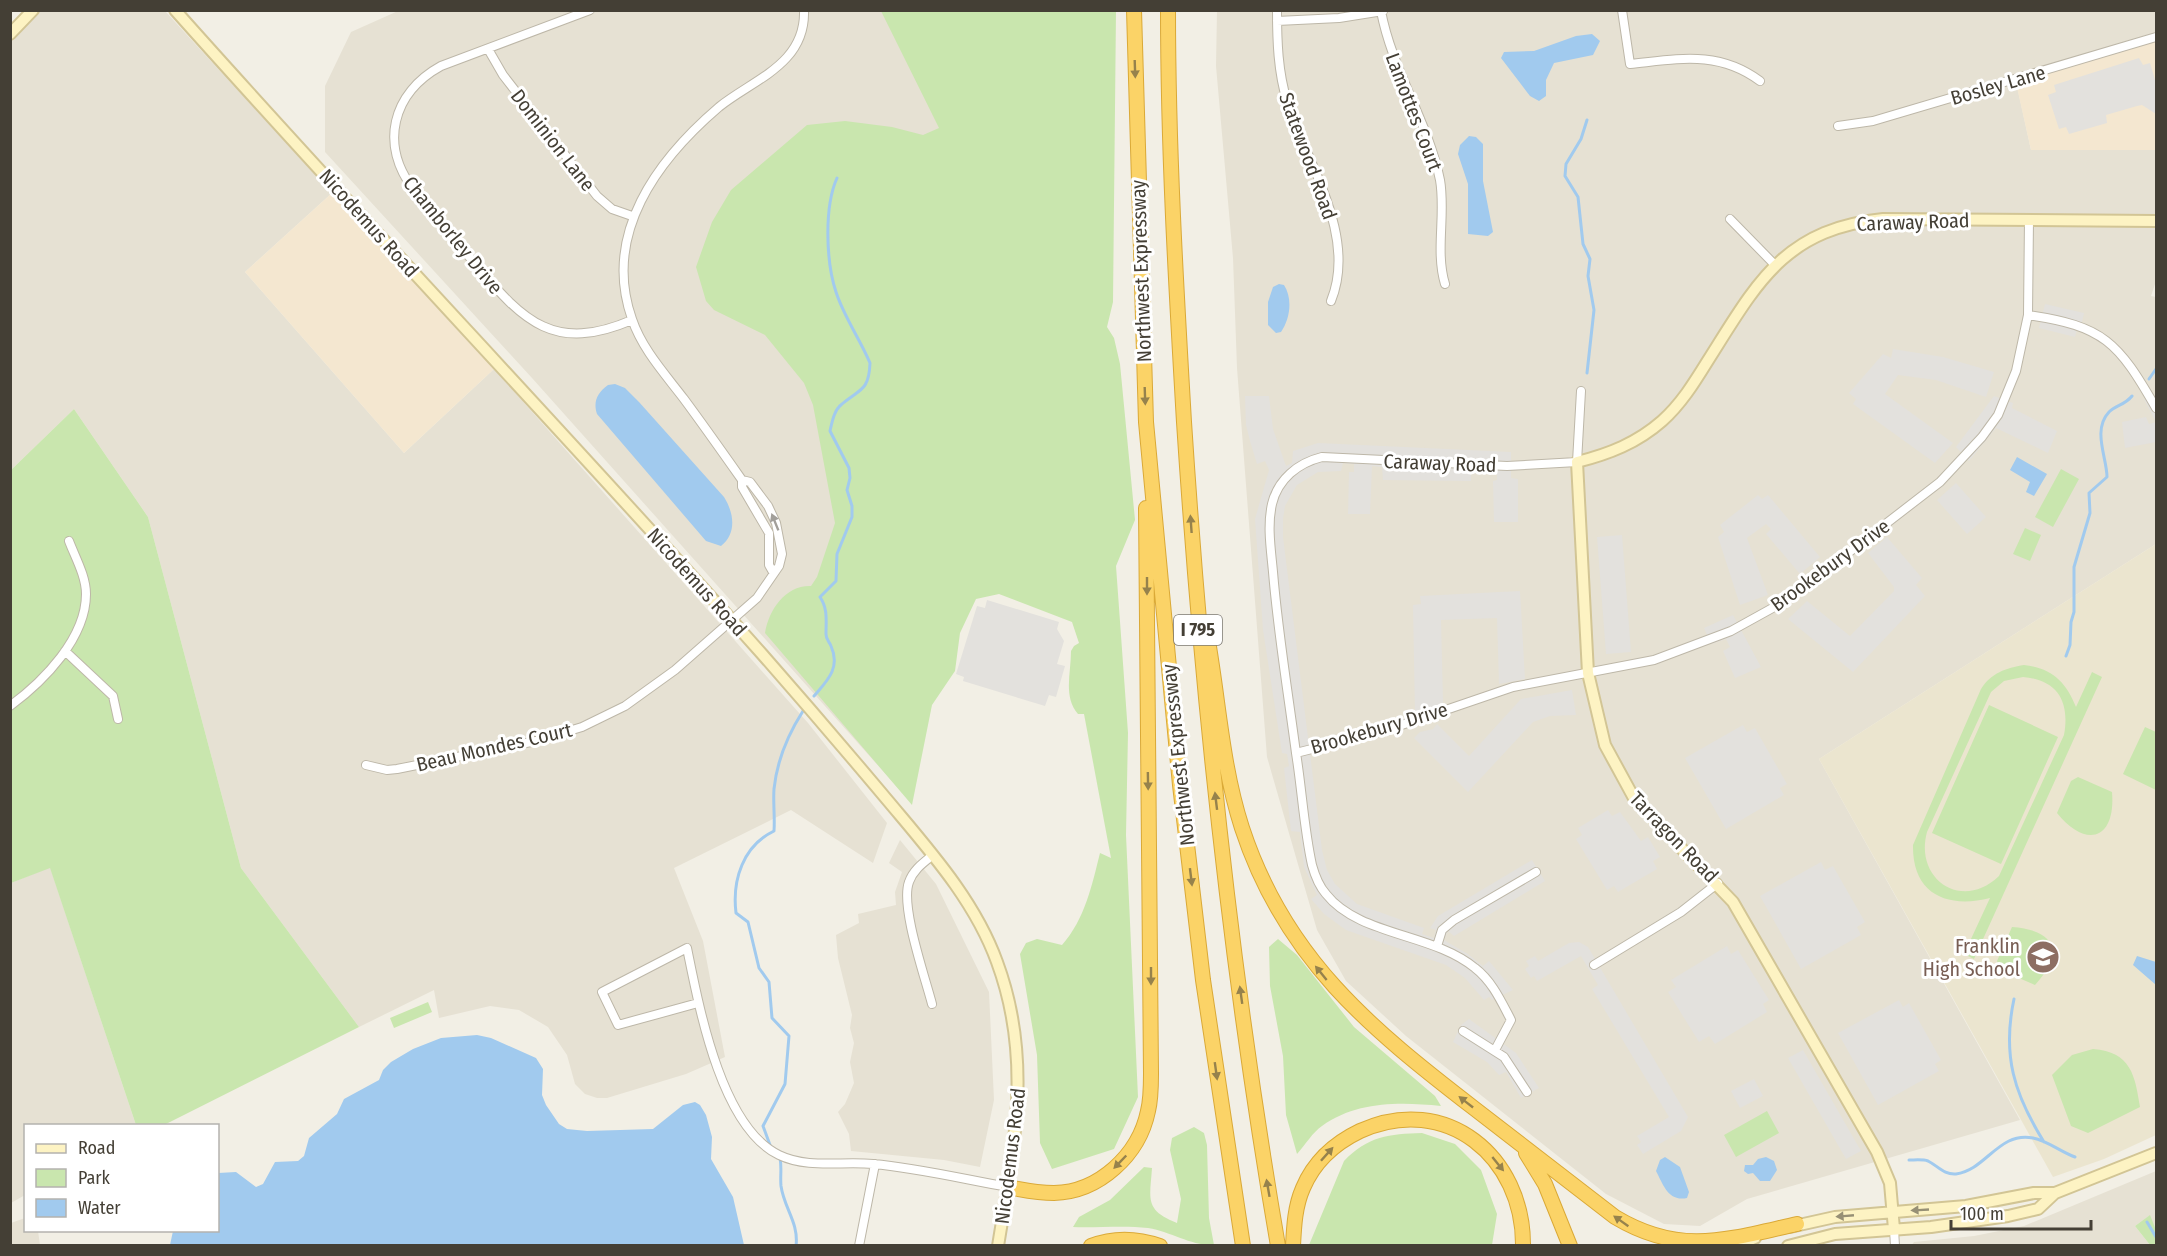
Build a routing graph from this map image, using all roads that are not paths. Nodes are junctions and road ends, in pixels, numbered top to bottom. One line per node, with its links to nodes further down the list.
1 (33, 10): 11 (street)
2 (175, 10): 33 (street, Nicodemus Road)
3 (590, 10): 13 (street, Chamborley Drive)
4 (804, 10): 16 (street)
5 (1134, 10): 27 (highway, Northwest Expressway / I 795, one-way to 27)
6 (1168, 10): 31 (highway, Northwest Expressway / I 795, one-way to 6)
7 (1277, 10): 10 (street, Statewood Road)
8 (1622, 10): 14 (street)
9 (1383, 11): 10 (street); 21 (street, Lamottes Court)
10 (1277, 21): 22 (street, Statewood Road)
11 (10, 34)
12 (2157, 37): 15 (street, Bosley Lane)
13 (488, 49): 16 (street, Dominion Lane); 24 (street, Chamborley Drive)
14 (1760, 81)
15 (1838, 126)
16 (632, 216): 24 (street)
17 (1730, 219): 20 (street)
18 (2029, 219): 19 (street, Caraway Road); 20 (street, Caraway Road); 23 (street, Brookebury Drive)
19 (2157, 221)
20 (1775, 265): 28 (street, Caraway Road)
21 (1445, 284)
22 (1331, 301)
23 (2028, 315): 26 (street); 35 (street, Brookebury Drive)
24 (632, 320): 29 (street)
25 (1581, 391): 28 (street, Tarragon Road)
26 (2157, 408)
27 (1146, 422): 53 (highway, one-way to 53); 62 (highway, Northwest Expressway / I 795, one-way to 62)
28 (1577, 462): 35 (street, Tarragon Road); 38 (street, Caraway Road)
29 (742, 480): 32 (street); 32 (street, one-way to 29)
30 (69, 541): 34 (street)
31 (1193, 560): 50 (highway, one-way to 31); 63 (highway, Northwest Expressway / I 795, one-way to 31)
32 (773, 572): 33 (street)
33 (733, 621): 39 (street, Beau Mondes Court); 40 (street, Nicodemus Road)
34 (65, 651): 36 (street); 37 (street)
35 (1588, 673): 38 (street, Brookebury Drive); 42 (street, Tarragon Road)
36 (10, 706)
37 (118, 718)
38 (1296, 753): 43 (street, Caraway Road)
39 (366, 765)
40 (933, 855): 46 (street); 53 (street, Nicodemus Road)
41 (1536, 872): 43 (street)
42 (1718, 883): 44 (street); 55 (street, Tarragon Road)
43 (1437, 946): 48 (street, Caraway Road)
44 (1594, 965)
45 (698, 1003): 45 (street); 52 (street)
46 (932, 1004)
47 (1463, 1032): 48 (street)
48 (1496, 1050): 49 (street)
49 (1527, 1092)
50 (1519, 1143): 56 (highway, one-way to 50); 66 (highway)
51 (2157, 1154): 54 (street)
52 (875, 1164): 53 (street); 58 (street)
53 (1008, 1187): 59 (street, Nicodemus Road)
54 (2055, 1193): 55 (street, one-way to 55); 57 (street)
55 (1893, 1212): 56 (street, one-way to 56); 57 (street, Tarragon Road)
56 (1797, 1224): 67 (street)
57 (1894, 1229): 68 (street); 69 (street, Tarragon Road)
58 (859, 1245)
59 (998, 1245)
60 (1091, 1245): 61 (highway)
61 (1160, 1245)
62 (1243, 1245)
63 (1278, 1245)
64 (1293, 1245): 65 (highway, one-way to 65)
65 (1523, 1245)
66 (1570, 1245)
67 (1736, 1245)
68 (1788, 1245)
69 (1895, 1245)

